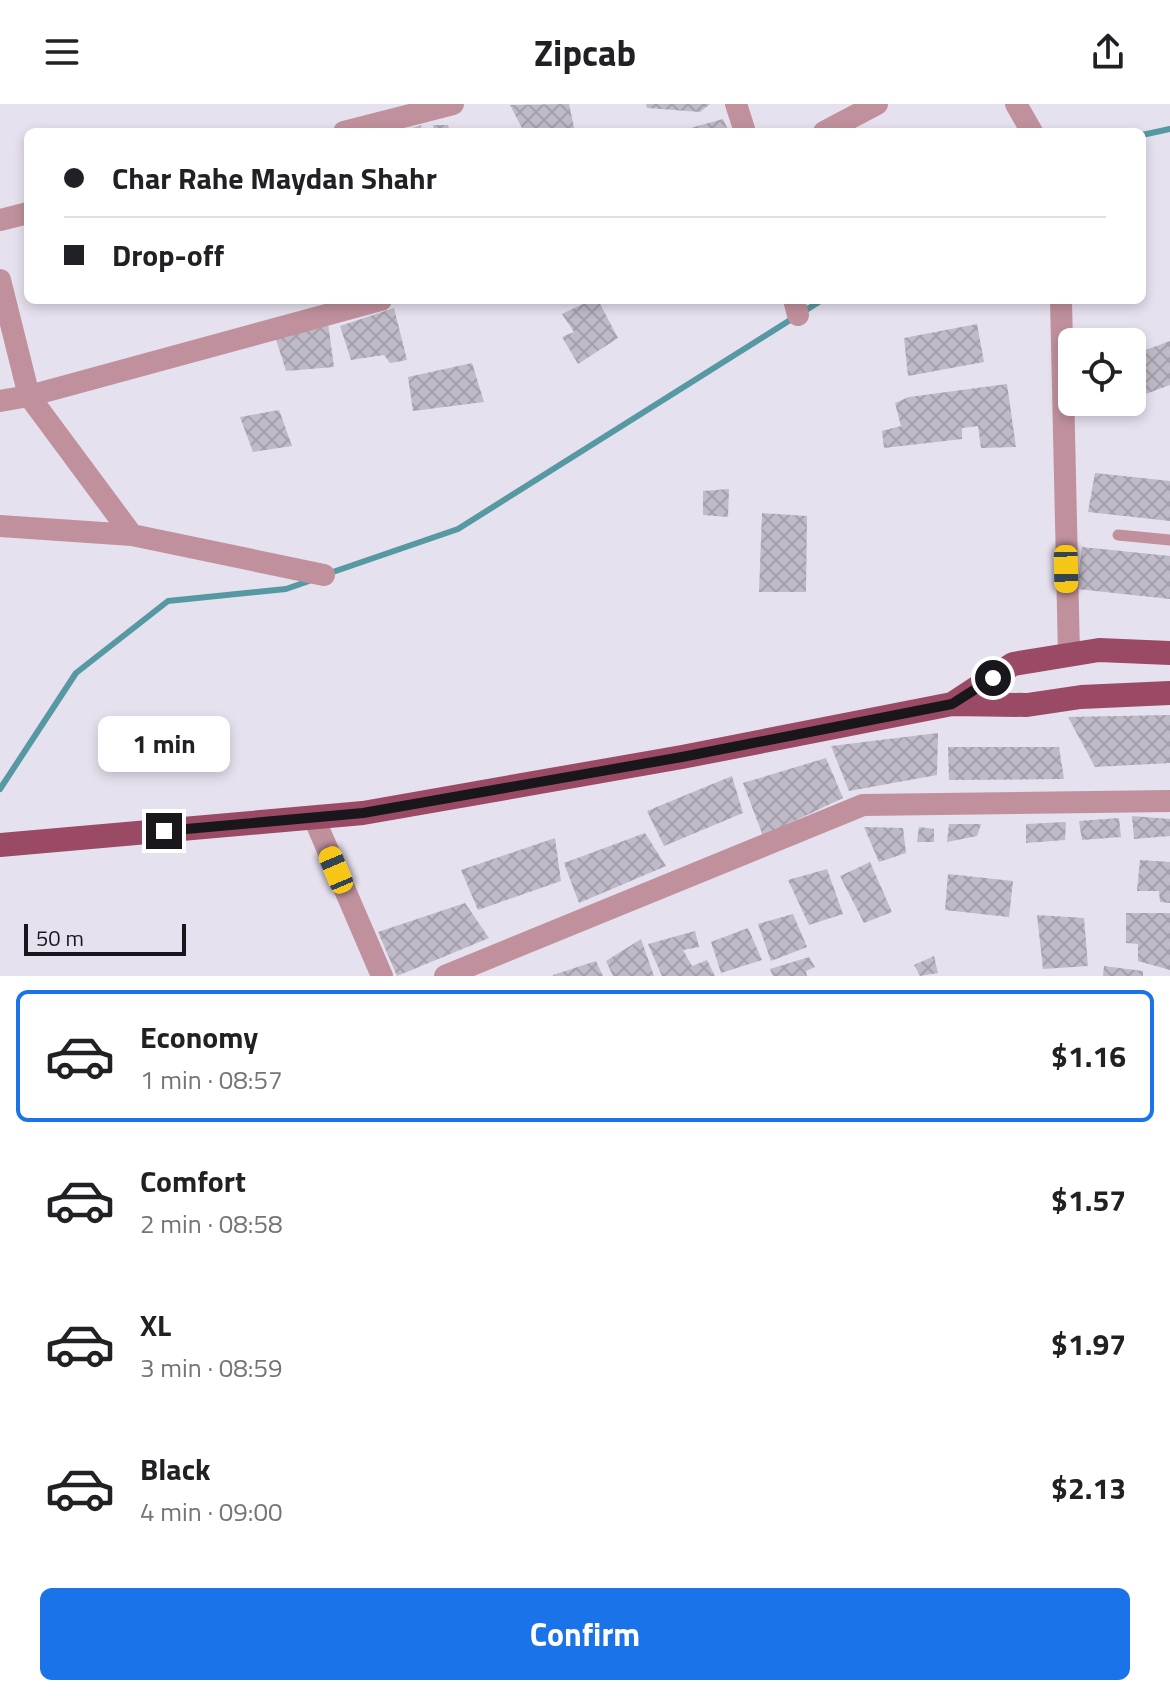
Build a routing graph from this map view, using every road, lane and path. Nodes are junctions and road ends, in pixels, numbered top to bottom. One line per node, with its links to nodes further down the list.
1 (453, 104): 5 (street)
2 (736, 104): 6 (street)
3 (877, 104): 7 (street)
4 (1016, 104): 8 (street)
5 (360, 128)
6 (744, 128)
7 (832, 128)
8 (1030, 128)
9 (24, 214): 10 (street)
10 (0, 220)
11 (0, 280): 14 (street)
12 (366, 304): 14 (street)
13 (1061, 304): 22 (street)
14 (29, 396): 15 (street); 17 (street)
15 (0, 401)
16 (0, 526): 17 (street)
17 (132, 535): 20 (street)
18 (1118, 535): 19 (lane)
19 (1170, 540)
20 (324, 575)
21 (1170, 653): 22 (main road)
22 (1069, 654): 24 (main road)
23 (1170, 693): 24 (main road)
24 (952, 704): 26 (main road)
25 (1170, 801): 29 (street)
26 (314, 818): 27 (main road); 28 (street)
27 (7, 845)
28 (382, 976)
29 (445, 976)

